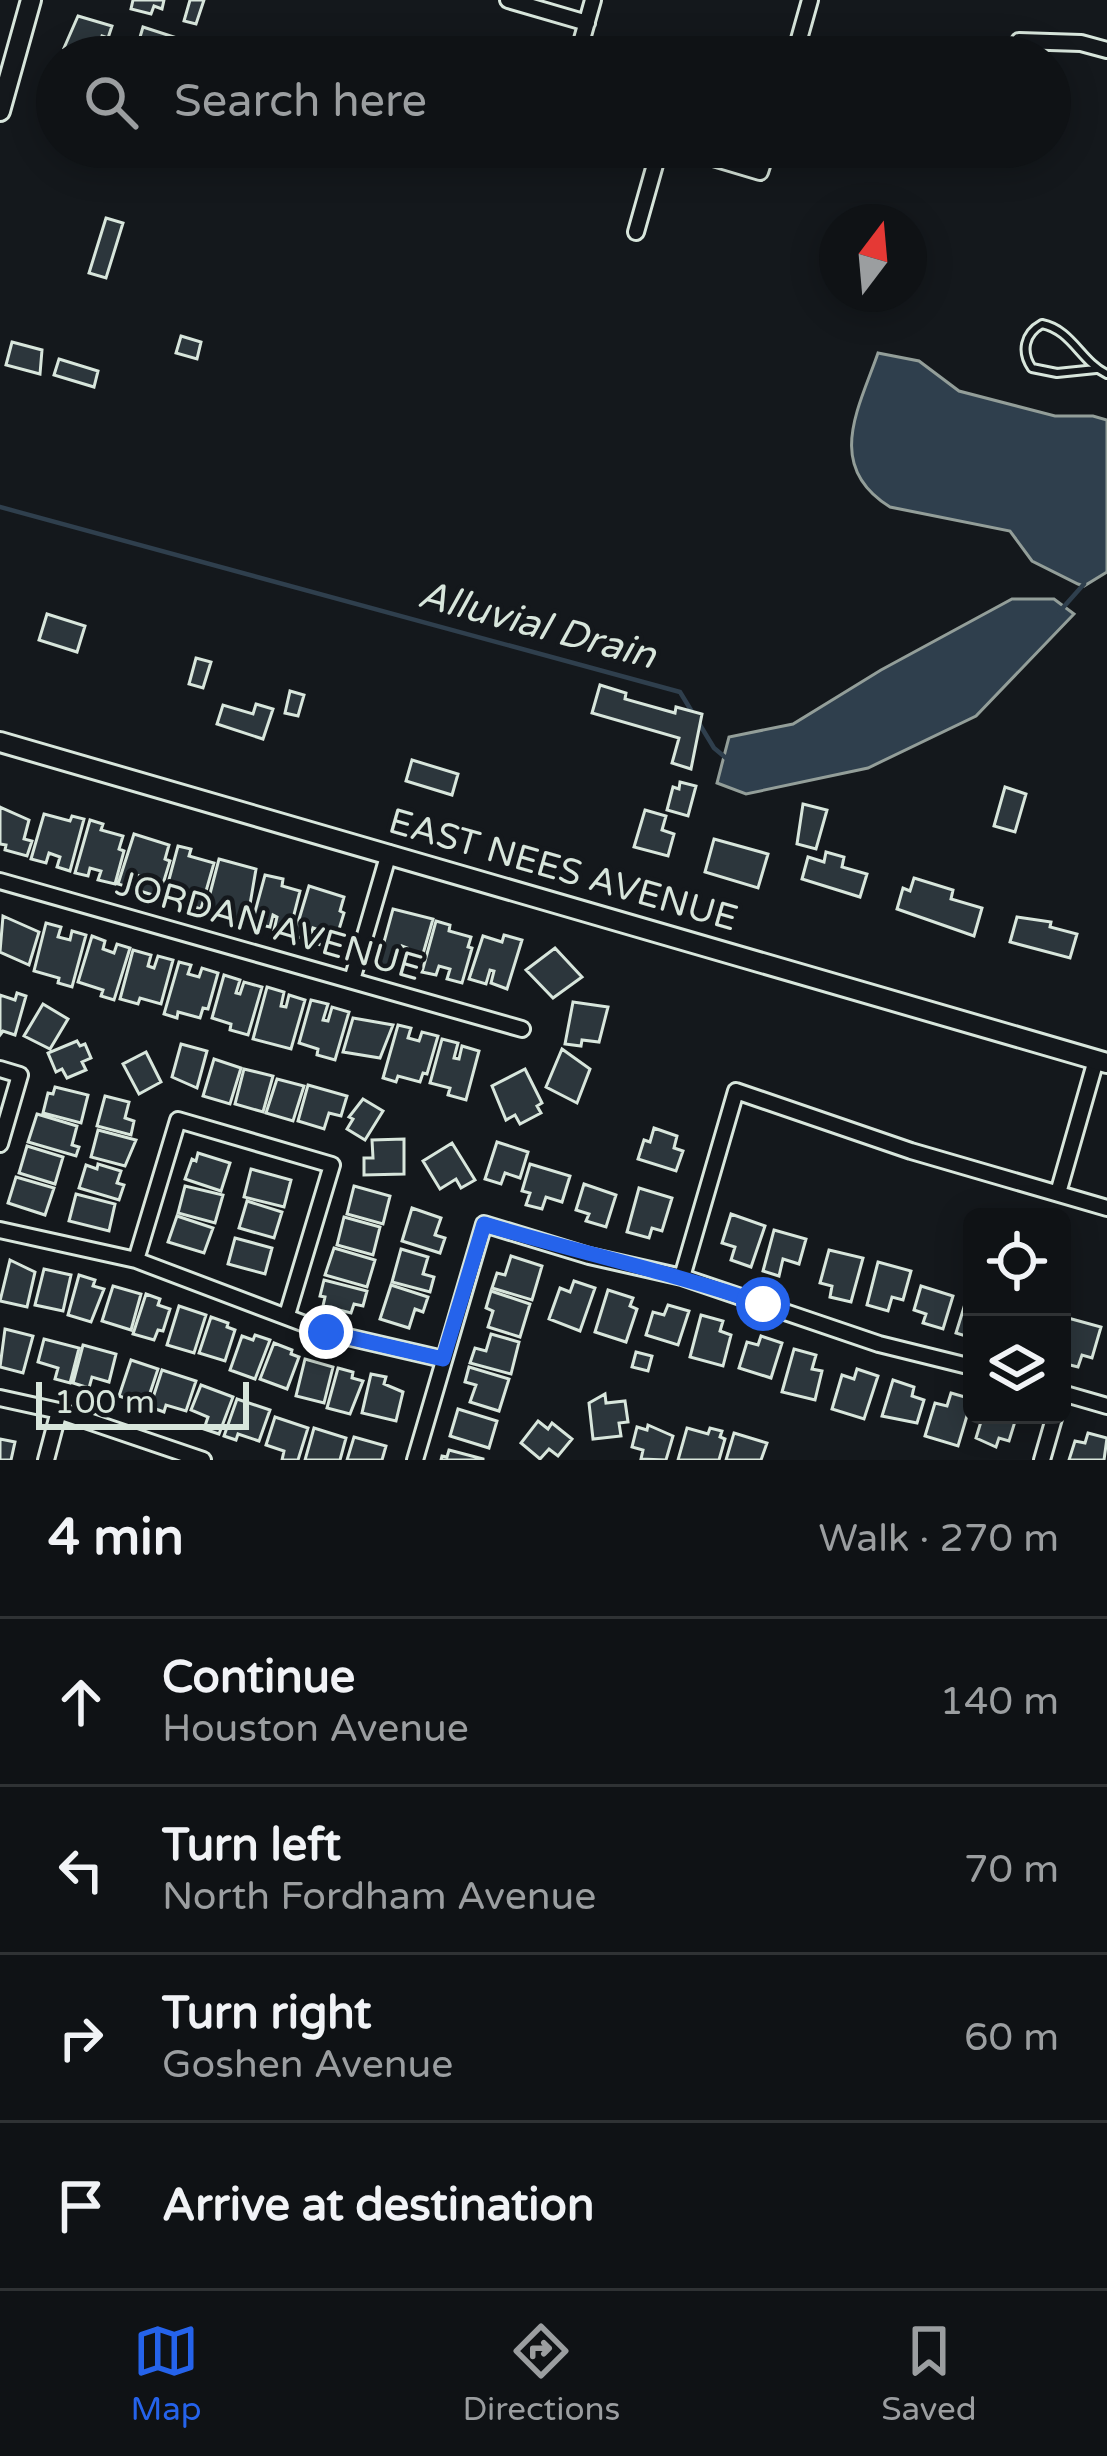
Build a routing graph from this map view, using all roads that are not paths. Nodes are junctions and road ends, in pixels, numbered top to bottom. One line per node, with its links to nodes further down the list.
1 (31, 0): 10 (main road)
2 (508, 0): 5 (street)
3 (593, 0): 5 (street)
4 (810, 0): 7 (street)
5 (587, 23): 6 (street)
6 (583, 36)
7 (800, 36)
8 (1071, 43): 9 (street)
9 (1107, 50)
10 (6, 70): 11 (main road)
11 (0, 111)
12 (654, 168): 13 (street)
13 (636, 232)
14 (1096, 369): 14 (lane); 15 (lane)
15 (1107, 374)
16 (0, 742): 17 (main road, EAST NEES AVENUE)
17 (389, 854): 19 (street); 21 (main road, EAST NEES AVENUE)
18 (0, 881): 19 (street, JORDAN AVENUE)
19 (352, 980): 20 (street, JORDAN AVENUE)
20 (522, 1029)
21 (1101, 1062): 24 (street)
22 (0, 1069): 23 (street)
23 (0, 1144)
24 (1058, 1193): 25 (street); 28 (street)
25 (1107, 1208)
26 (0, 1230): 27 (street)
27 (136, 1260): 29 (street); 29 (street)
28 (682, 1277): 30 (street); 31 (street)
29 (287, 1315): 30 (street)
30 (443, 1359): 39 (street)
31 (963, 1365)
32 (1071, 1396): 34 (street)
33 (0, 1398): 35 (street)
34 (1107, 1406)
35 (59, 1411): 37 (street); 38 (street)
36 (1052, 1424): 40 (street)
37 (46, 1460)
38 (203, 1460)
39 (415, 1460)
40 (1042, 1460)

